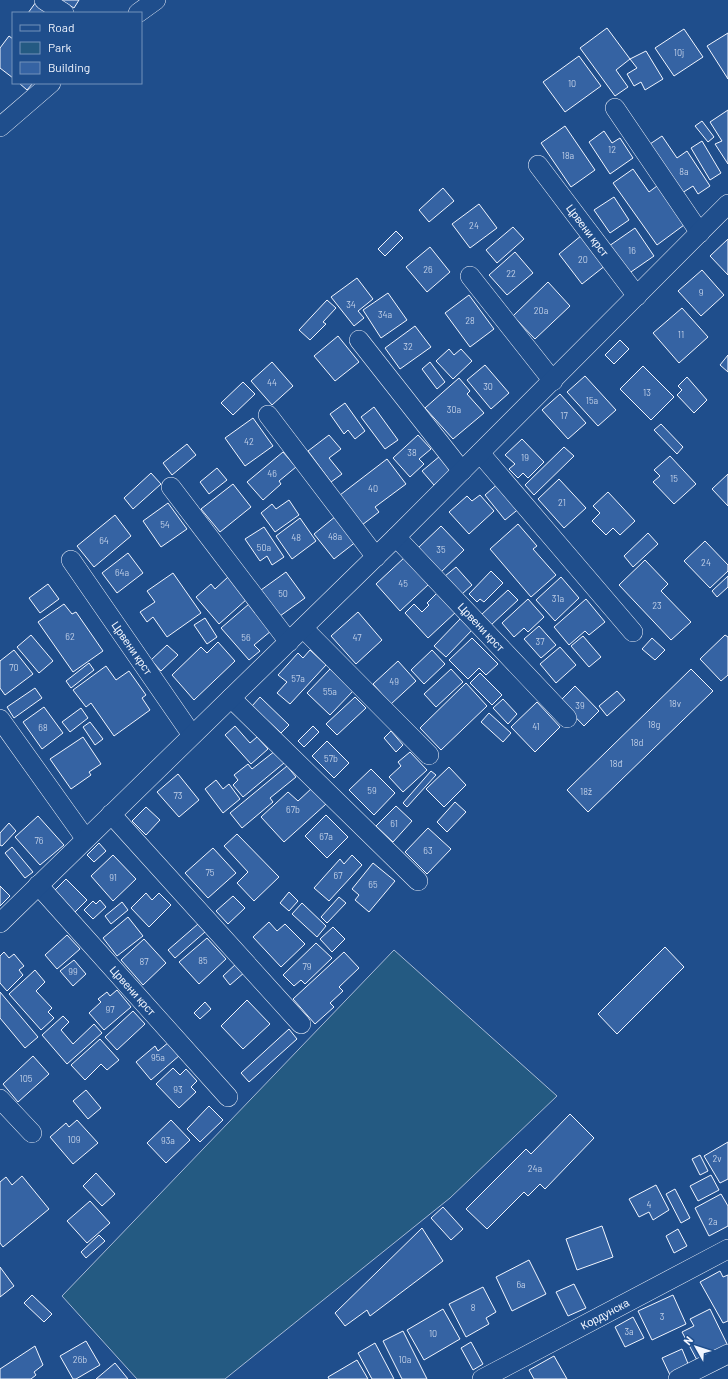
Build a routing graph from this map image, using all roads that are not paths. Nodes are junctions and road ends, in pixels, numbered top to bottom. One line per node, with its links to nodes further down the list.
1 (44, 0): 3 (street)
2 (156, 0): 4 (street)
3 (62, 12)
4 (139, 12)
5 (51, 84): 7 (street)
6 (615, 108): 10 (street)
7 (0, 127)
8 (538, 165): 12 (street, Црвени крст)
9 (728, 204): 10 (street)
10 (700, 233): 12 (street)
11 (470, 276): 14 (street)
12 (637, 296): 14 (street)
13 (358, 340): 17 (street)
14 (553, 381): 16 (street)
15 (268, 415): 20 (street)
16 (480, 453): 17 (street); 23 (street)
17 (462, 471): 19 (street)
18 (171, 487): 24 (street)
19 (396, 537): 20 (street); 26 (street, Црвени крст)
20 (376, 557): 22 (street)
21 (71, 560): 28 (street, Црвени крст)
22 (303, 628): 24 (street); 29 (street)
23 (633, 632)
24 (289, 642): 25 (street)
25 (231, 698): 28 (street); 32 (street)
26 (567, 718)
27 (0, 719): 31 (street)
28 (192, 735): 30 (street)
29 (429, 755)
30 (111, 814): 31 (street); 35 (street)
31 (85, 838): 33 (street)
32 (418, 881)
33 (38, 885): 34 (street); 36 (street, Црвени крст)
34 (0, 923)
35 (301, 1024)
36 (228, 1097)
37 (0, 1099): 38 (street)
38 (32, 1133)
39 (728, 1249): 41 (street, Кордунска)
40 (728, 1354): 42 (street)
41 (482, 1379)
42 (678, 1379)

